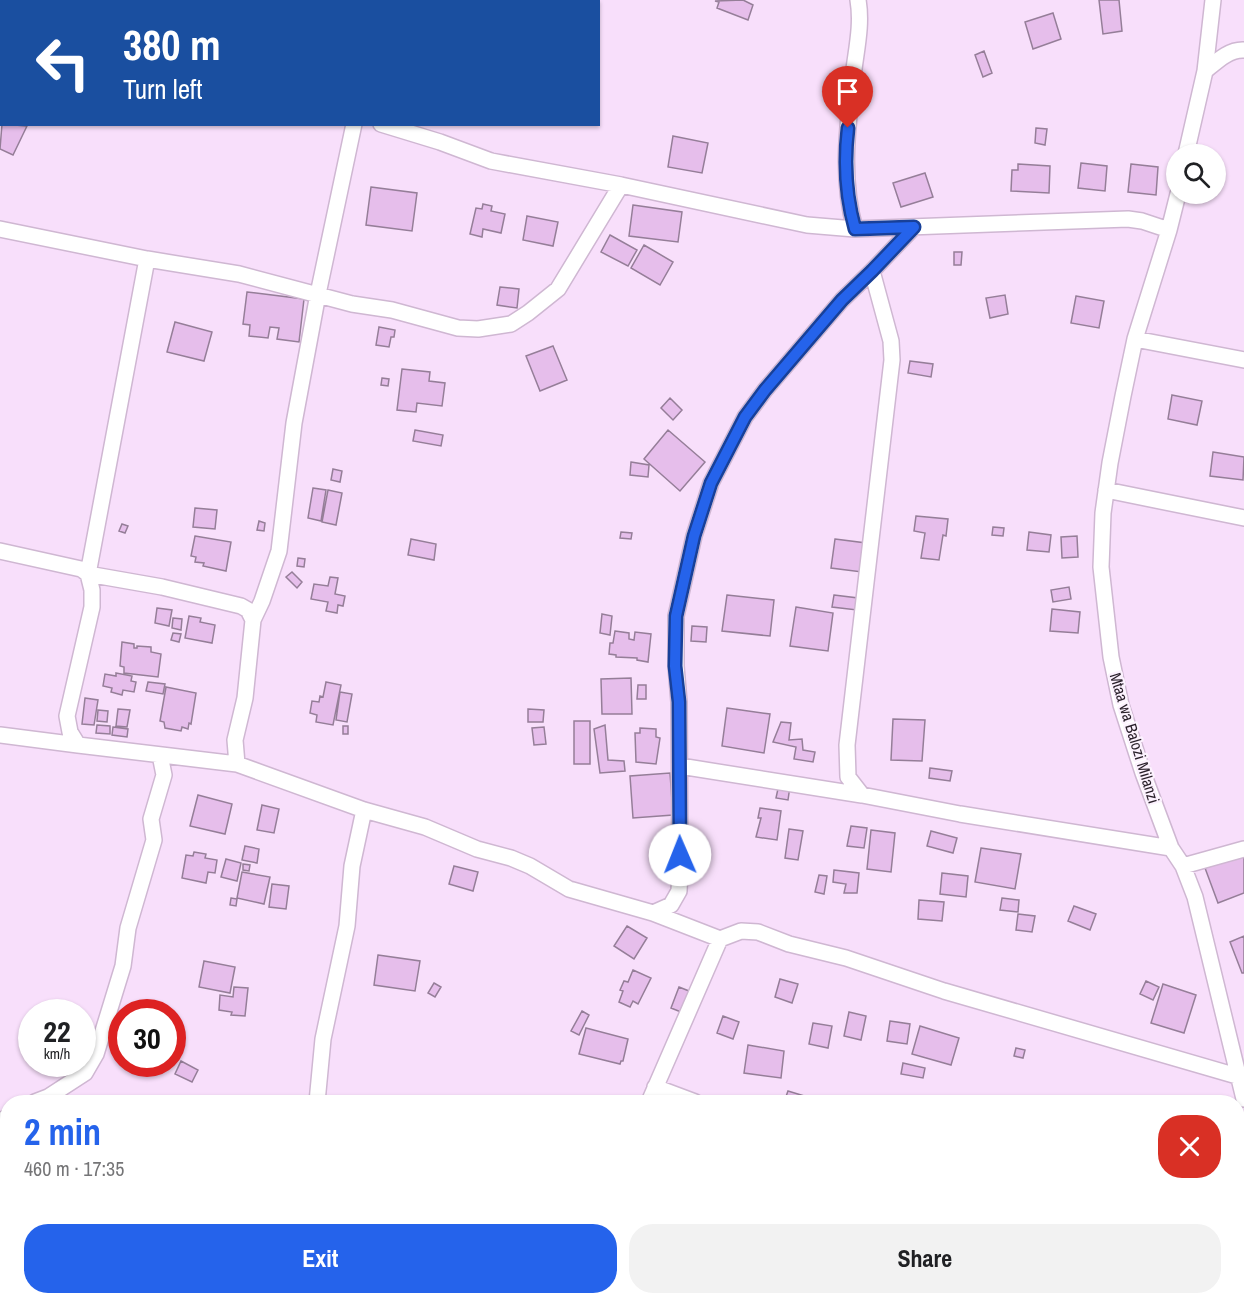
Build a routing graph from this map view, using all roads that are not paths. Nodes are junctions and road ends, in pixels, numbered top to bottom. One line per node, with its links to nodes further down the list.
1 (858, 0): 12 (street)
2 (1213, 0): 4 (street)
3 (1244, 50): 4 (street)
4 (1205, 71): 7 (street)
5 (354, 126): 16 (street)
6 (388, 126): 8 (street)
7 (1188, 144)
8 (621, 185): 12 (street); 16 (street)
9 (1176, 204): 13 (street, Mtaa wa Balozi Milanzi)
10 (914, 227): 12 (street); 13 (street); 15 (street)
11 (0, 228): 14 (street)
12 (855, 229)
13 (1170, 230): 17 (street, Mtaa wa Balozi Milanzi)
14 (147, 259): 16 (street); 22 (street)
15 (872, 271): 29 (street); 31 (street)
16 (318, 294): 23 (street)
17 (1135, 339): 18 (street); 19 (street, Mtaa wa Balozi Milanzi)
18 (1244, 360)
19 (1106, 490): 20 (street); 33 (street, Mtaa wa Balozi Milanzi)
20 (1244, 518)
21 (0, 551): 22 (street)
22 (88, 574): 23 (street); 25 (street)
23 (253, 620): 28 (street)
24 (0, 735): 25 (street)
25 (78, 745): 26 (street)
26 (160, 755): 27 (street); 30 (street)
27 (187, 759): 28 (street); 30 (street)
28 (237, 764): 32 (street)
29 (680, 766): 31 (street); 36 (street)
30 (164, 775): 40 (street)
31 (862, 795): 33 (street)
32 (364, 810): 36 (street); 41 (street)
33 (1171, 848): 35 (street, Mtaa wa Balozi Milanzi)
34 (1244, 849): 35 (street)
35 (1183, 866): 38 (street, Mtaa wa Balozi Milanzi)
36 (653, 913): 37 (street)
37 (720, 939): 38 (street); 39 (street)
38 (1241, 1078): 44 (street, Mtaa wa Balozi Milanzi)
39 (655, 1087): 42 (street); 43 (street)
40 (51, 1095)
41 (318, 1095)
42 (652, 1095)
43 (676, 1095)
44 (1243, 1095)

